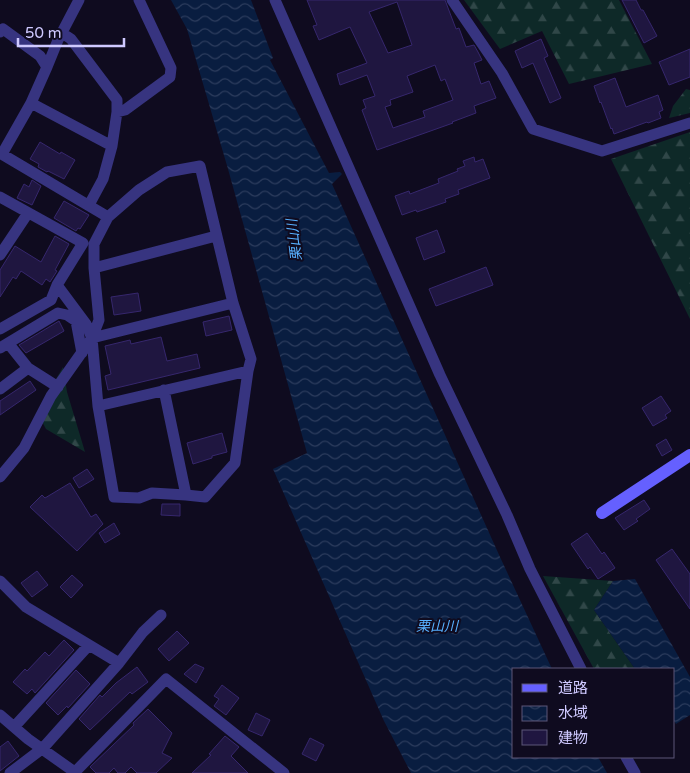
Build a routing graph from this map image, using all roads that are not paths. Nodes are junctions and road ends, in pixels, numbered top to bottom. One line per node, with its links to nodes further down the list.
1 (80, 0): 6 (street)
2 (139, 0): 9 (street)
3 (276, 0): 40 (street)
4 (452, 0): 10 (street)
5 (0, 32): 7 (street)
6 (62, 34): 7 (street); 9 (street)
7 (48, 67): 8 (street)
8 (31, 103): 11 (street); 12 (street)
9 (116, 112): 11 (street)
10 (690, 123)
11 (112, 146): 14 (street)
12 (1, 153): 14 (street)
13 (0, 197): 15 (street)
14 (89, 205): 16 (street)
15 (28, 213): 18 (street); 20 (street)
16 (108, 217): 17 (street); 19 (street)
17 (216, 236): 19 (street); 21 (street)
18 (0, 255)
19 (94, 268): 23 (street)
20 (57, 286): 22 (street); 23 (street)
21 (233, 303): 23 (street); 27 (street)
22 (0, 328)
23 (92, 338): 25 (street); 31 (street)
24 (4, 346): 25 (street); 26 (street)
25 (82, 353): 28 (street)
26 (28, 368): 28 (street); 29 (street)
27 (248, 371): 30 (street); 34 (street)
28 (58, 387): 33 (street)
29 (0, 389)
30 (164, 390): 31 (street); 34 (street)
31 (98, 406): 34 (street)
32 (690, 455): 35 (street)
33 (0, 477)
34 (186, 495)
35 (602, 512)
36 (0, 581): 38 (street)
37 (161, 615): 39 (street)
38 (89, 645): 39 (street); 42 (street)
39 (119, 662): 43 (street)
40 (580, 668)
41 (0, 715): 42 (street)
42 (14, 727): 43 (street)
43 (43, 748): 45 (street); 46 (street)
44 (627, 758): 48 (street)
45 (10, 773)
46 (76, 773): 47 (street)
47 (284, 773)
48 (635, 773)

